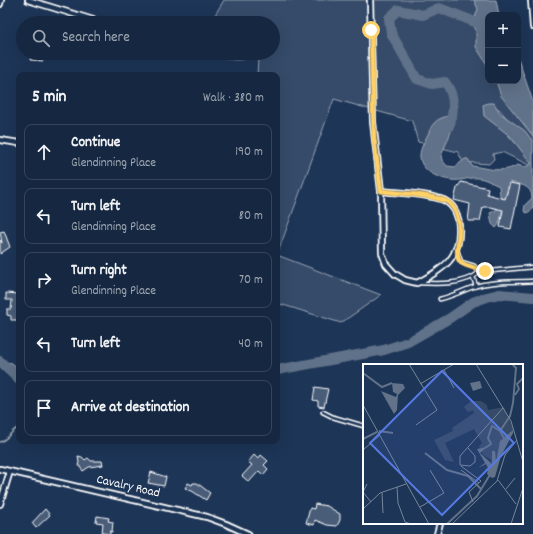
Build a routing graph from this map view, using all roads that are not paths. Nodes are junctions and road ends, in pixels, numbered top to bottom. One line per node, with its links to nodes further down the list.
1 (1, 0): 5 (street)
2 (28, 0): 6 (street)
3 (370, 0): 10 (street)
4 (531, 0): 7 (street)
5 (0, 4)
6 (81, 16)
7 (533, 27)
8 (0, 140): 9 (street)
9 (16, 143)
10 (381, 191): 11 (street); 16 (street)
11 (457, 250): 13 (lane); 16 (street)
12 (533, 267): 13 (lane)
13 (480, 272): 14 (lane)
14 (473, 278): 16 (lane); 17 (lane)
15 (533, 282): 17 (lane)
16 (417, 283)
17 (476, 286): 18 (lane)
18 (440, 299)
19 (323, 412): 20 (lane)
20 (363, 426)
21 (0, 469): 22 (street, Cavalry Road)
22 (10, 471): 23 (street); 25 (street, Cavalry Road)
23 (0, 504)
24 (440, 524): 26 (street)
25 (248, 534)
26 (437, 534)

